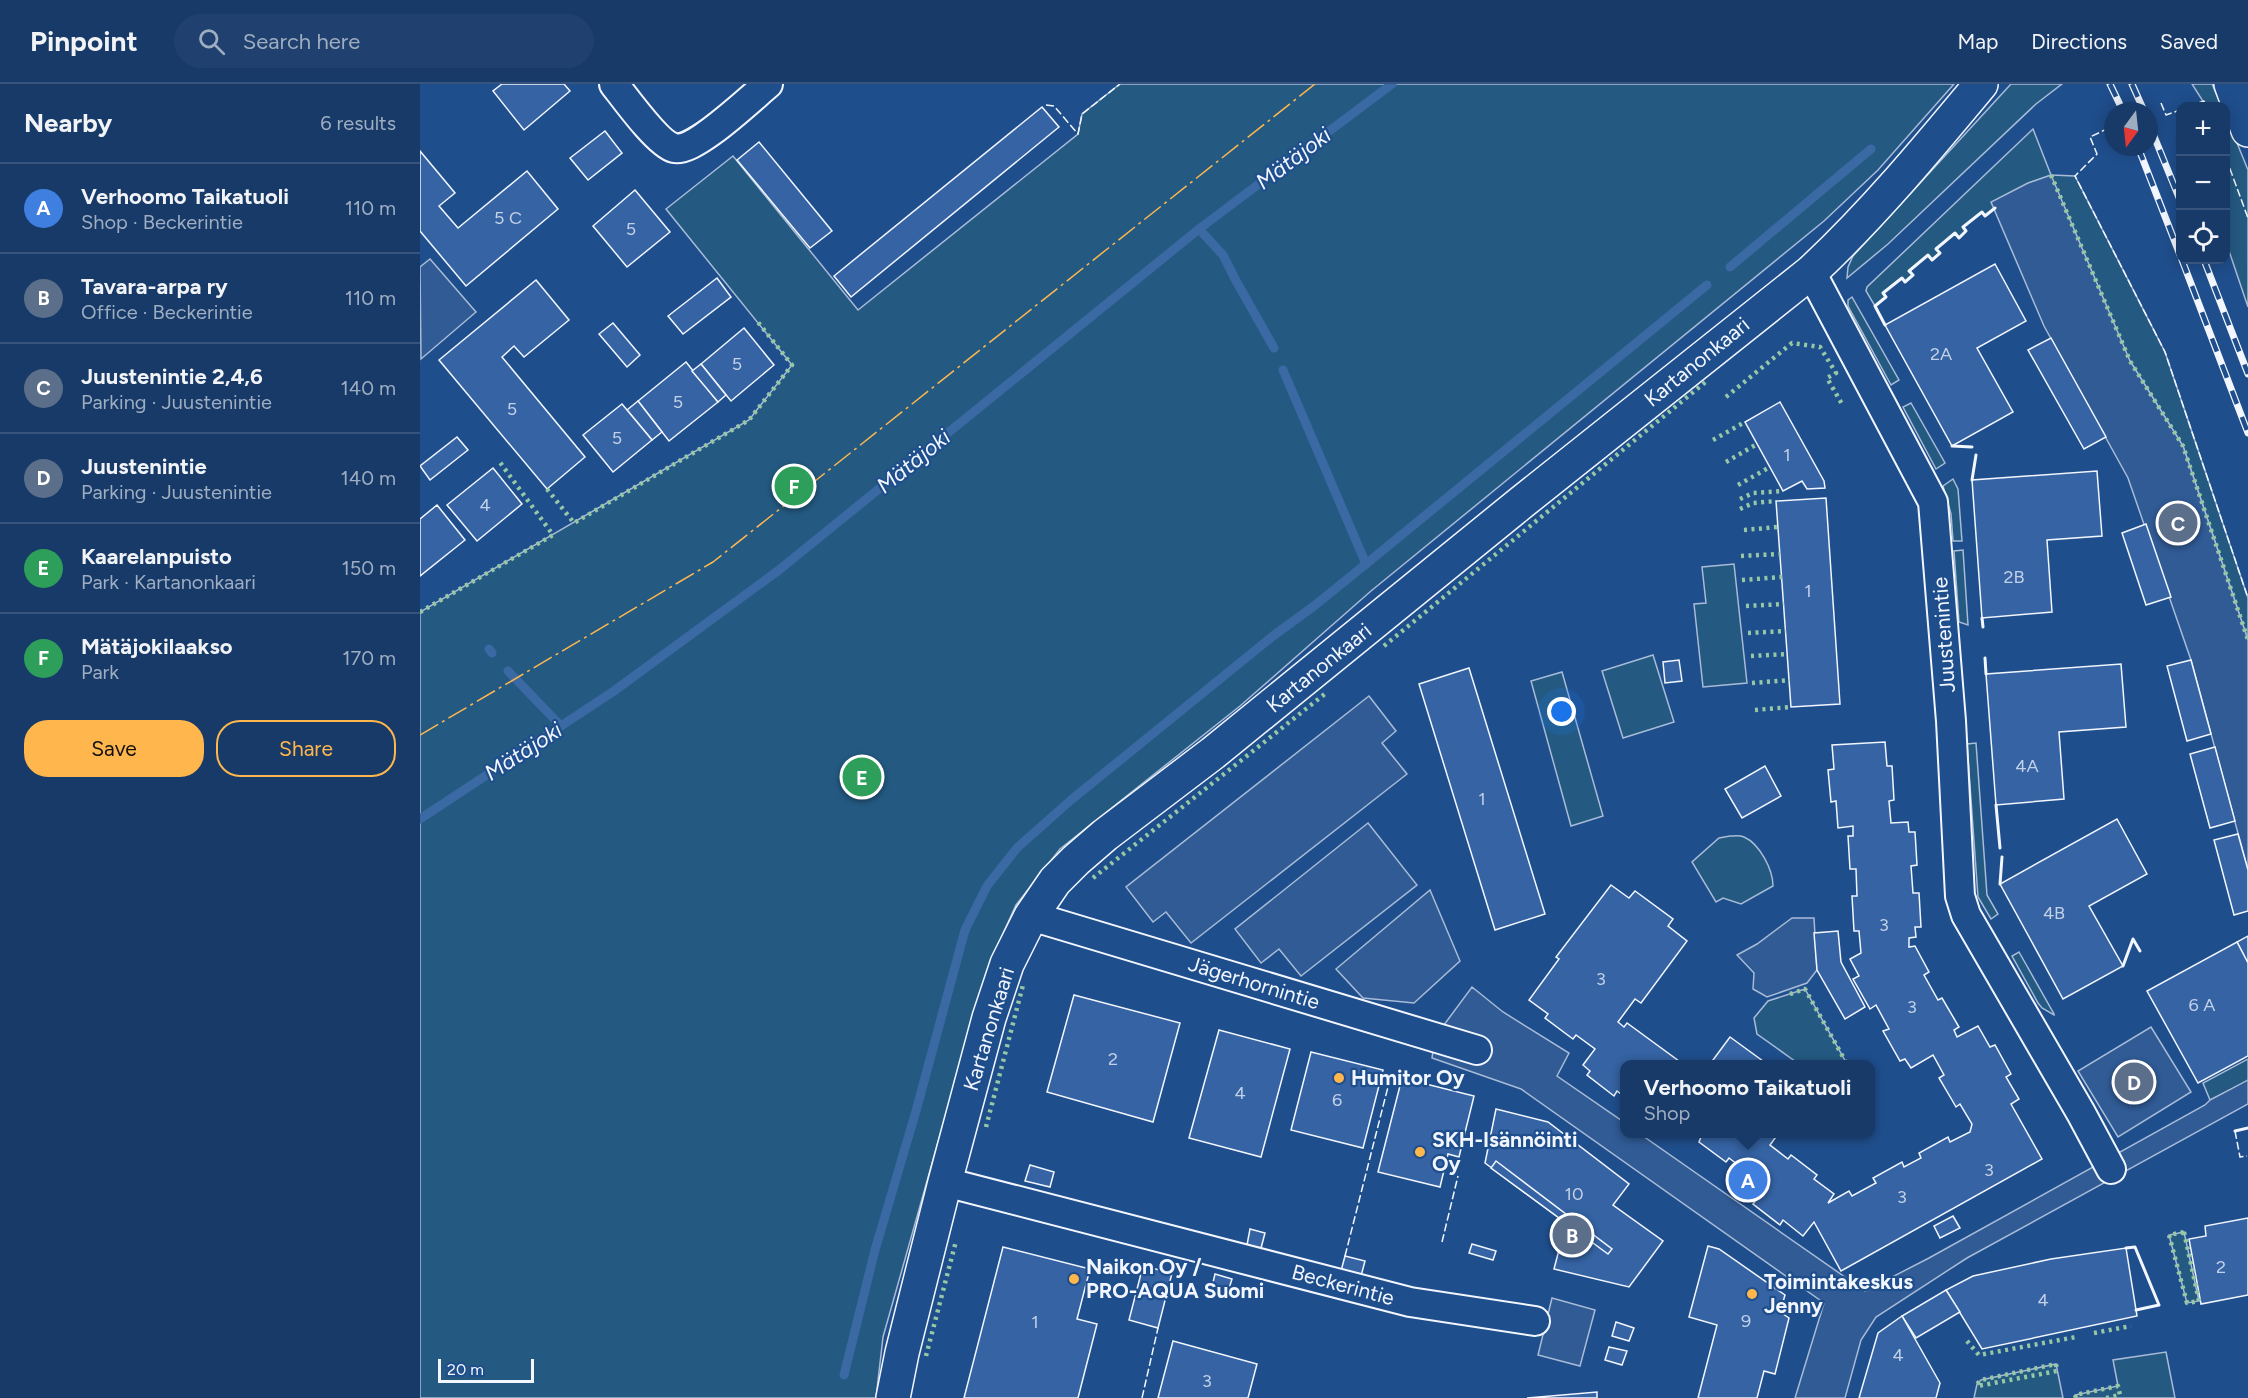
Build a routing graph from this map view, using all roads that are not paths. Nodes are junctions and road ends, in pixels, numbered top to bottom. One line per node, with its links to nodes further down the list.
1 (614, 84): 2 (street)
2 (768, 84)
3 (1981, 84): 6 (street, Kartanonkaari)
4 (2231, 84): 5 (street)
5 (2248, 130)
6 (1811, 272): 7 (street, Kartanonkaari); 9 (street, Juustenintie)
7 (1031, 916): 8 (street, Jägerhornintie); 10 (street, Kartanonkaari)
8 (1477, 1050)
9 (2111, 1169)
10 (945, 1182): 11 (street, Beckerintie); 12 (street, Kartanonkaari)
11 (1535, 1321)
12 (893, 1398)

